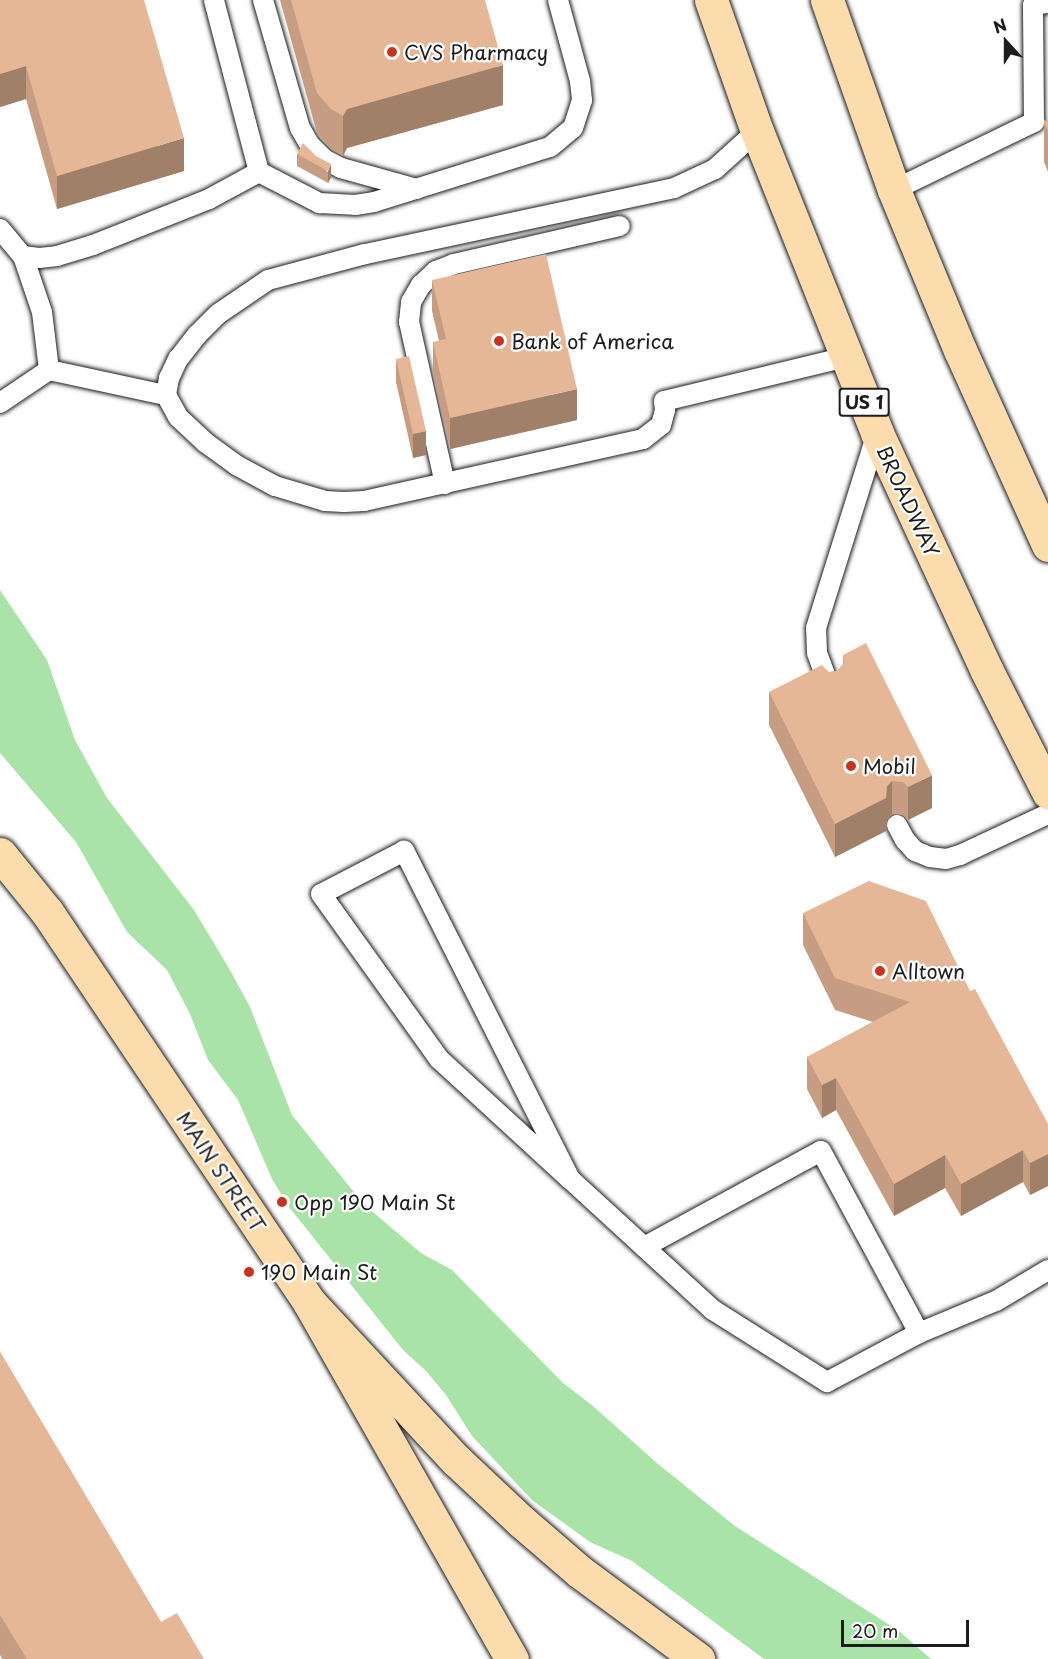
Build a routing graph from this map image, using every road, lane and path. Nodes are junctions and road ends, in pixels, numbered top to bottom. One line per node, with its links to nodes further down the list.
1 (214, 0): 8 (lane)
2 (263, 0): 9 (lane)
3 (558, 0): 9 (lane)
4 (711, 0): 7 (main road, BROADWAY / US 1)
5 (827, 0): 10 (main road)
6 (1048, 3): 10 (lane)
7 (757, 131): 14 (main road, BROADWAY / US 1); 16 (lane)
8 (259, 172): 9 (lane); 13 (lane)
9 (416, 189)
10 (894, 190): 20 (main road)
11 (620, 226): 19 (lane)
12 (0, 229): 13 (lane)
13 (23, 256): 15 (lane)
14 (846, 357): 18 (main road, BROADWAY / US 1); 19 (lane)
15 (49, 370): 16 (lane); 17 (lane)
16 (166, 395): 19 (lane)
17 (0, 403)
18 (877, 433): 21 (lane); 22 (main road, BROADWAY / US 1)
19 (445, 484)
20 (1048, 545)
21 (832, 693)
22 (1048, 792)
23 (1048, 814): 24 (lane)
24 (897, 825)
25 (0, 854): 29 (main road, MAIN STREET)
26 (570, 1179): 26 (lane); 27 (lane)
27 (644, 1247): 30 (lane); 30 (lane)
28 (1048, 1270): 30 (lane)
29 (309, 1302): 31 (main road, MAIN STREET); 32 (main road)
30 (919, 1334)
31 (512, 1659)
32 (698, 1659)

